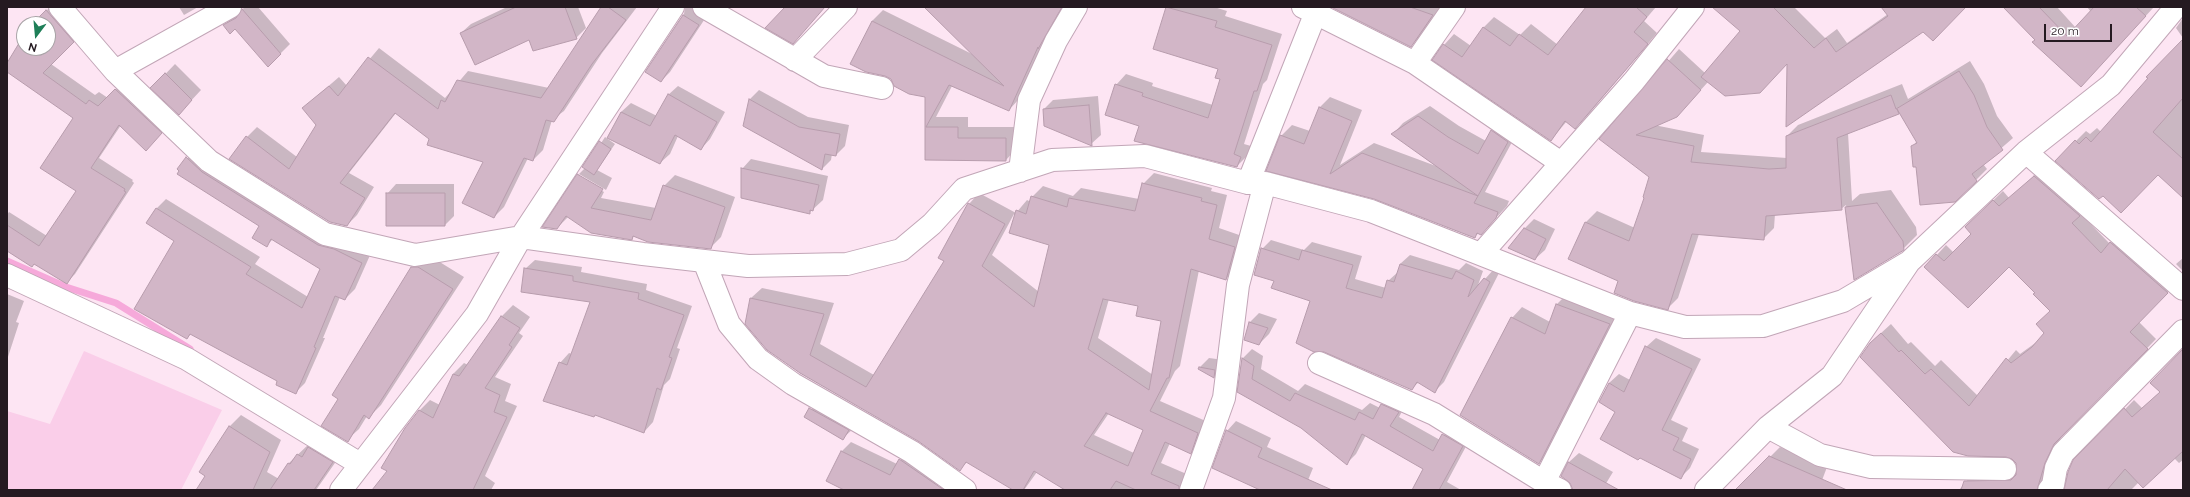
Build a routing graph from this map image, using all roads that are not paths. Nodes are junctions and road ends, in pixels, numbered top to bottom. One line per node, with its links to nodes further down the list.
1 (60, 7): 13 (street)
2 (230, 7): 13 (street)
3 (673, 7): 19 (street)
4 (704, 7): 11 (street)
5 (846, 7): 11 (street)
6 (1076, 7): 17 (street)
7 (1454, 7): 12 (street)
8 (1693, 7): 16 (street)
9 (2176, 7): 15 (street)
10 (1309, 10): 12 (street); 18 (street)
11 (795, 60): 14 (street)
12 (1415, 63): 16 (street)
13 (115, 71): 19 (street)
14 (882, 88)
15 (2026, 152): 22 (street); 24 (street)
16 (1561, 164): 20 (street)
17 (1020, 171): 18 (street); 21 (street)
18 (1257, 183): 20 (street); 34 (street)
19 (521, 237): 21 (street); 29 (street)
20 (1481, 254): 25 (street)
21 (704, 261): 33 (street)
22 (1909, 262): 25 (street); 28 (street)
23 (7, 275): 29 (street)
24 (2183, 289)
25 (1630, 313): 31 (street)
26 (2183, 331): 36 (street)
27 (1319, 363): 31 (street)
28 (1768, 427): 30 (street); 35 (street)
29 (360, 464): 32 (street)
30 (2005, 469)
31 (1552, 486)
32 (344, 489)
33 (965, 490)
34 (1191, 490)
35 (1706, 490)
36 (2049, 490)

